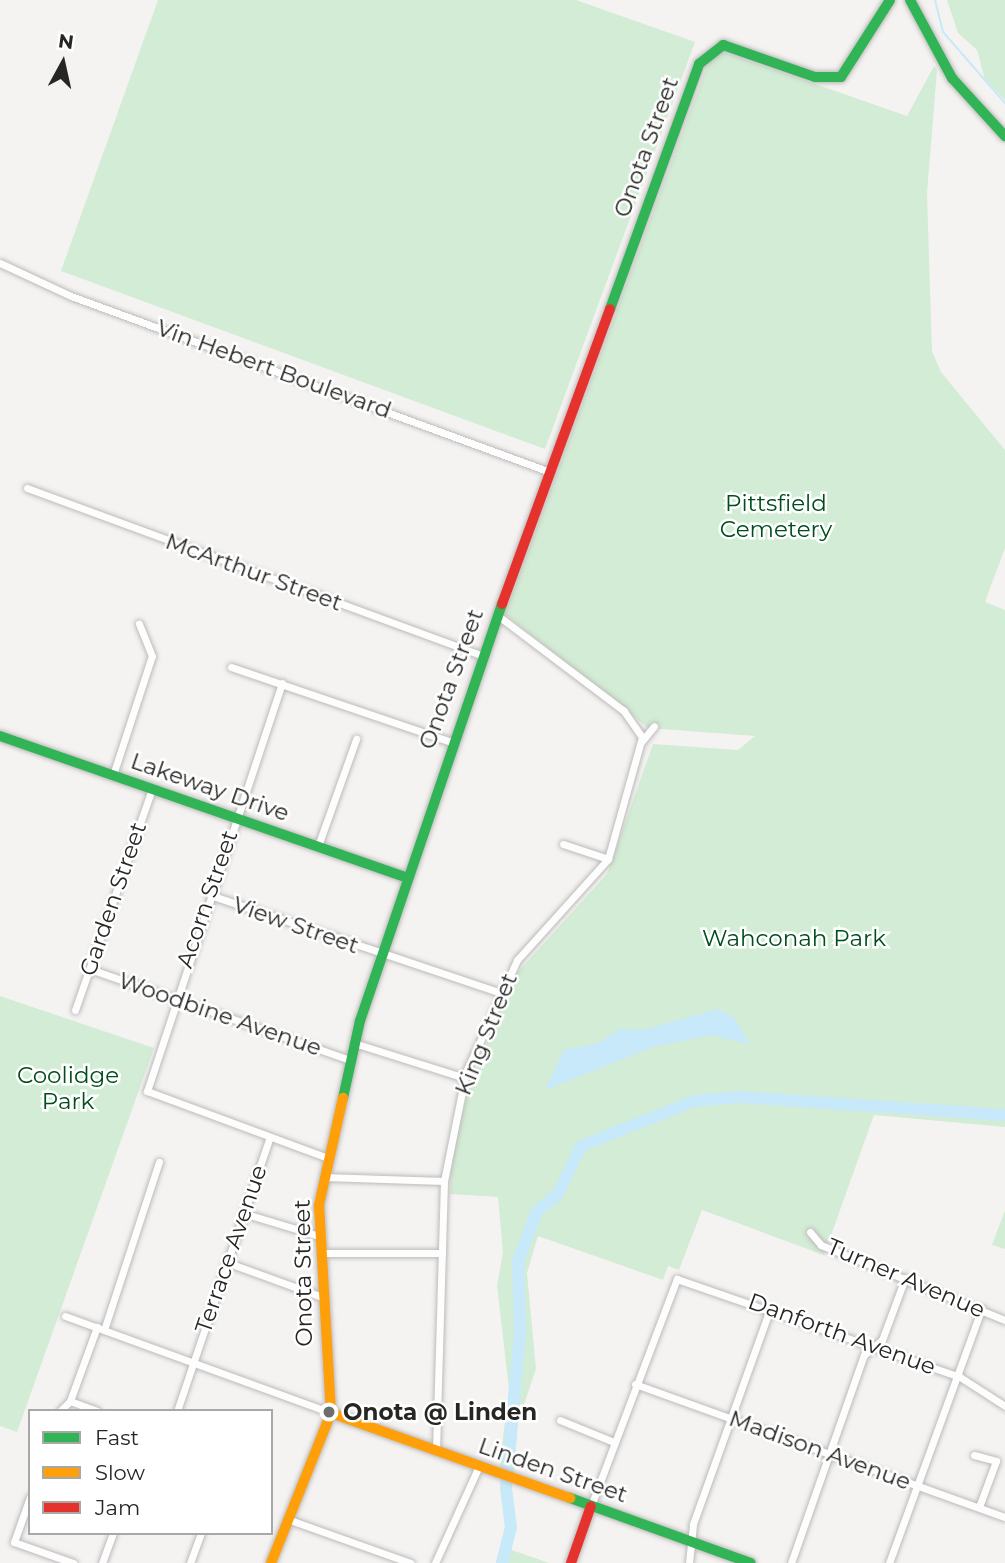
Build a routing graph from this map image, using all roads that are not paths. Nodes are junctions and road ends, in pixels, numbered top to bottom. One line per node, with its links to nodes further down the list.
1 (890, 0): 5 (street, Onota Street)
2 (910, 0): 3 (street)
3 (1005, 136)
4 (0, 263): 5 (street, Vin Hebert Boulevard)
5 (550, 472): 7 (street, Onota Street)
6 (27, 488): 9 (street, McArthur Street)
7 (497, 615): 9 (street, Onota Street); 15 (street)
8 (139, 624): 17 (street)
9 (482, 655): 16 (street, Onota Street)
10 (231, 667): 11 (street)
11 (282, 683): 16 (street); 19 (street, Acorn Street)
12 (654, 726): 15 (street)
13 (0, 736): 17 (street, Lakeway Drive)
14 (356, 739): 21 (street)
15 (641, 741): 22 (street, King Street)
16 (451, 742): 23 (street, Onota Street)
17 (113, 775): 18 (street, Lakeway Drive)
18 (152, 789): 19 (street, Lakeway Drive); 26 (street, Garden Street)
19 (236, 817): 21 (street, Lakeway Drive); 24 (street, Acorn Street)
20 (563, 844): 22 (street)
21 (318, 846): 23 (street, Lakeway Drive)
22 (608, 859): 27 (street, King Street)
23 (406, 877): 25 (street, Onota Street)
24 (209, 895): 25 (street, View Street); 28 (street, Acorn Street)
25 (382, 955): 27 (street, View Street); 30 (street, Onota Street)
26 (90, 969): 28 (street, Woodbine Avenue); 29 (street, Garden Street)
27 (499, 992): 32 (street, King Street)
28 (174, 998): 31 (street, Woodbine Avenue); 33 (street, Acorn Street)
29 (75, 1010)
30 (354, 1043): 31 (street, Onota Street); 32 (street)
31 (350, 1060): 34 (street, Onota Street)
32 (465, 1078): 37 (street, King Street)
33 (270, 1137): 34 (street); 38 (street, Terrace Avenue)
34 (328, 1158): 36 (street, Onota Street)
35 (159, 1162): 50 (street)
36 (324, 1177): 37 (street); 40 (street, Onota Street)
37 (444, 1181): 42 (street, King Street)
38 (243, 1213): 40 (street); 43 (street, Terrace Avenue)
39 (810, 1232): 44 (street, Turner Avenue)
40 (319, 1236): 41 (street, Onota Street)
41 (320, 1253): 42 (street); 45 (street, Onota Street)
42 (442, 1253): 64 (street, King Street)
43 (226, 1262): 45 (street); 52 (street, Terrace Avenue)
44 (905, 1278): 47 (street, Turner Avenue); 51 (street)
45 (322, 1297): 60 (street, Onota Street)
46 (770, 1308): 51 (street, Danforth Avenue); 54 (street, Danforth Avenue); 61 (street)
47 (982, 1308): 49 (street, Turner Avenue); 53 (street)
48 (65, 1316): 50 (street, Linden Street)
49 (1005, 1320)
50 (101, 1329): 52 (street, Linden Street); 55 (street)
51 (872, 1346): 53 (street, Danforth Avenue); 65 (street)
52 (192, 1362): 59 (street, Terrace Avenue); 60 (street, Linden Street)
53 (957, 1376): 56 (street, Danforth Avenue); 68 (street)
54 (635, 1384): 61 (street, Madison Avenue); 63 (street)
55 (70, 1401): 57 (street); 58 (street)
56 (1005, 1406)
57 (62, 1409)
58 (92, 1409)
59 (178, 1409)
60 (331, 1413): 64 (street, Linden Street); 73 (street, Onota Street)
61 (733, 1419): 65 (street, Madison Avenue); 76 (street)
62 (560, 1420): 63 (street)
63 (614, 1442): 70 (street)
64 (436, 1451): 67 (street, Linden Street)
65 (831, 1454): 68 (street, Madison Avenue); 86 (street)
66 (974, 1455): 71 (street)
67 (479, 1466): 70 (street, Linden Street); 82 (street)
68 (919, 1484): 71 (street, Madison Avenue); 87 (street)
69 (28, 1503): 77 (street)
70 (590, 1506): 76 (street, Linden Street); 83 (street)
71 (979, 1507): 72 (street, Madison Avenue)
72 (1005, 1517)
73 (290, 1520): 80 (street, Onota Street); 81 (street)
74 (112, 1535): 78 (street)
75 (200, 1535): 79 (street)
76 (692, 1542): 84 (street); 85 (street, Linden Street)
77 (73, 1563)
78 (103, 1563)
79 (190, 1563)
80 (271, 1563)
81 (411, 1563)
82 (435, 1563)
83 (571, 1563)
84 (689, 1563)
85 (751, 1563)
86 (791, 1563)
87 (889, 1563)

